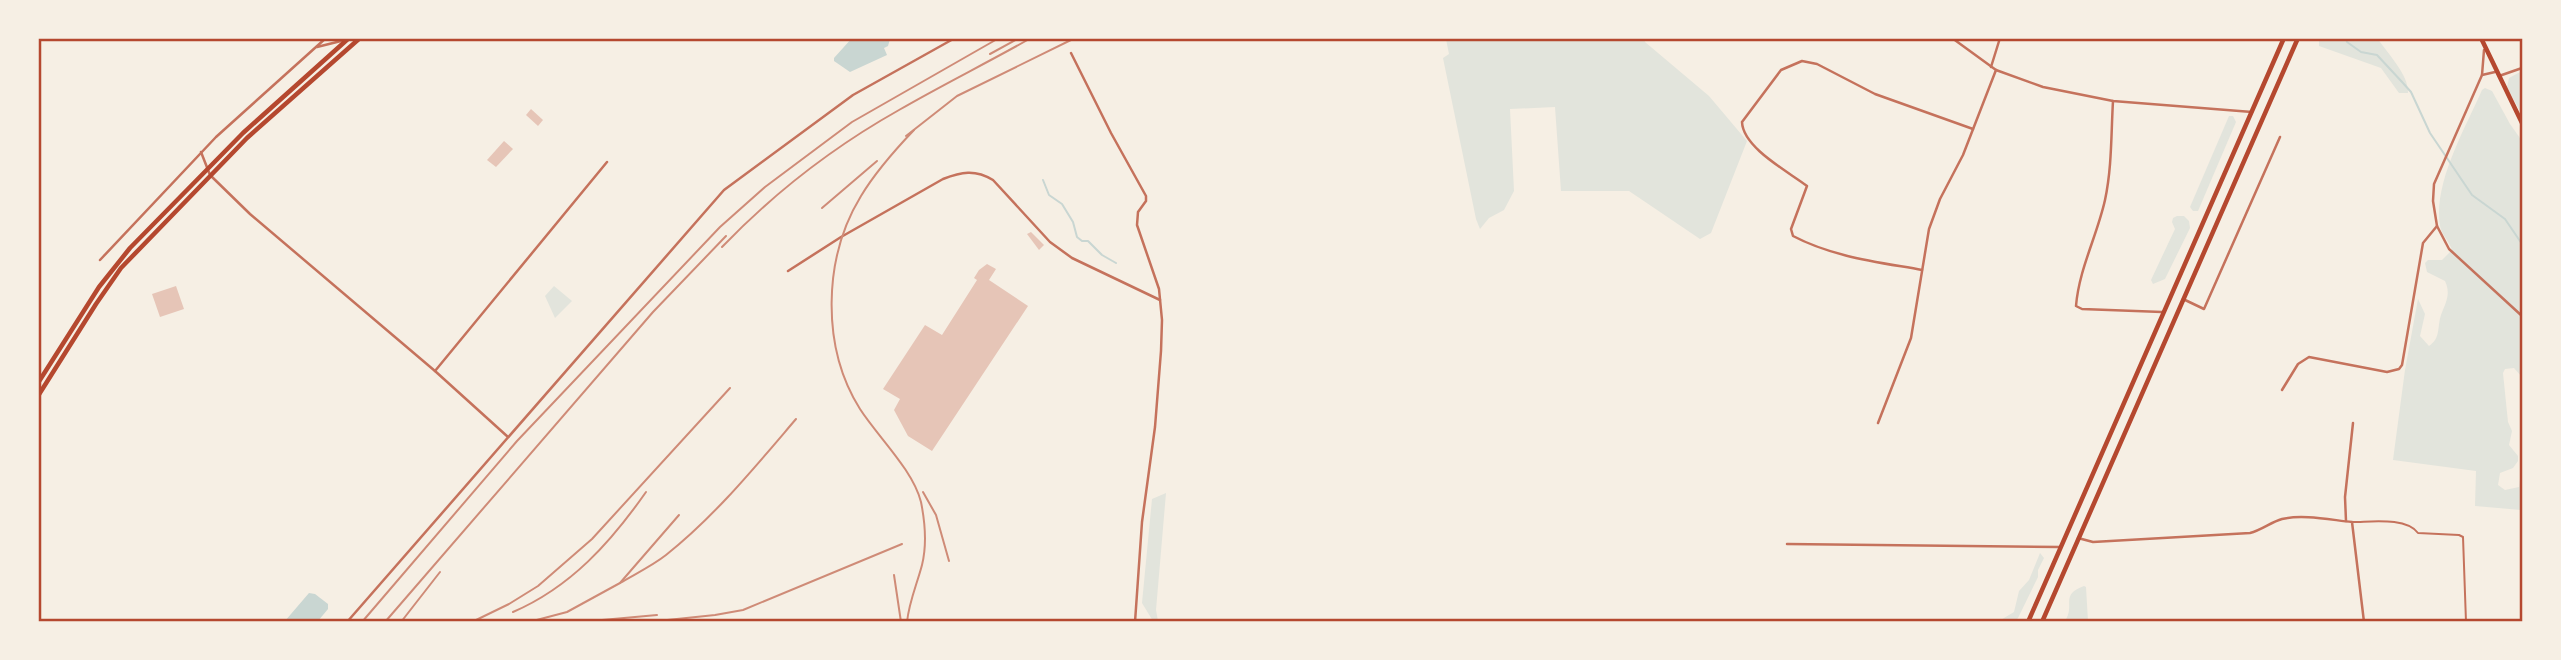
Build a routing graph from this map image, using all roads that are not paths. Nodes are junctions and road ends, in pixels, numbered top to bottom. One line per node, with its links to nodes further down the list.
1 (326, 38): 10 (street)
2 (360, 38): 26 (main road)
3 (955, 38): 41 (street)
4 (1952, 38): 13 (street)
5 (2000, 38): 13 (street)
6 (2284, 38): 19 (main road)
7 (2298, 38): 31 (main road)
8 (2481, 38): 11 (main road)
9 (349, 39): 10 (street); 25 (main road)
10 (316, 47): 23 (street)
11 (2484, 47): 16 (main road); 17 (street)
12 (1071, 53): 32 (street)
13 (1991, 67): 15 (street)
14 (2522, 68): 16 (street)
15 (1996, 70): 18 (street); 21 (street)
16 (2497, 74): 17 (street); 20 (main road)
17 (2482, 75): 27 (street)
18 (2113, 101): 19 (street); 33 (street)
19 (2252, 112): 33 (main road)
20 (2522, 123)
21 (1973, 129): 29 (street); 29 (street)
22 (2280, 137): 31 (street)
23 (201, 152): 25 (street); 28 (street)
24 (607, 162): 35 (street)
25 (206, 170): 26 (street); 36 (main road)
26 (210, 176): 35 (street); 38 (main road)
27 (2437, 226): 34 (street); 37 (street)
28 (100, 260)
29 (1922, 270): 39 (street)
30 (788, 271): 32 (street)
31 (2183, 299): 44 (main road)
32 (1160, 300): 48 (street)
33 (2163, 312): 46 (main road)
34 (2522, 316)
35 (435, 371): 41 (street)
36 (38, 383)
37 (2282, 390)
38 (38, 396)
39 (1878, 423)
40 (2353, 423): 42 (street)
41 (508, 437): 47 (street)
42 (2346, 521): 43 (street); 44 (street)
43 (2352, 522): 51 (street); 52 (lane)
44 (2078, 538): 50 (main road)
45 (1787, 544): 46 (street)
46 (2060, 547): 49 (main road)
47 (347, 621)
48 (1135, 621)
49 (2028, 621)
50 (2042, 621)
51 (2364, 621)
52 (2466, 621)

